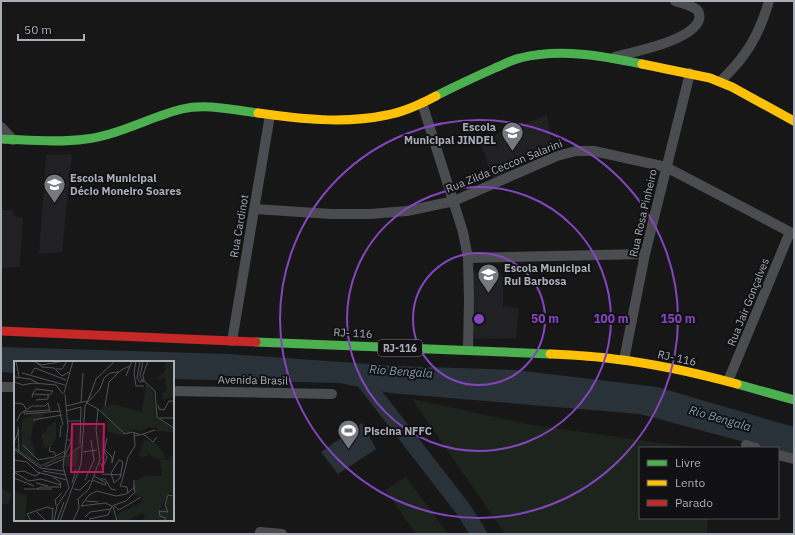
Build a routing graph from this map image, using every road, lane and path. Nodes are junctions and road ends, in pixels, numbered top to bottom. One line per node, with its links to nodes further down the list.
1 (675, 1): 3 (street)
2 (770, 1): 5 (street)
3 (612, 58): 4 (street); 6 (street)
4 (690, 73): 5 (street); 12 (street, Rua Rosa Pinheiro)
5 (721, 81): 8 (street)
6 (422, 103): 7 (street); 13 (street)
7 (270, 115): 11 (street); 14 (street, Rua Cardinot)
8 (794, 121)
9 (1, 126): 11 (street)
10 (1, 139): 11 (street)
11 (13, 140)
12 (666, 167): 13 (street, Rua Zilda Ceccon Salarini); 15 (street, Rua Zilda Ceccon Salarini); 16 (street, Rua Rosa Pinheiro)
13 (454, 201): 14 (street, Rua Zilda Ceccon Salarini); 17 (street)
14 (255, 209): 19 (street, Rua Cardinot)
15 (792, 233): 22 (street, Rua Jair Gonçalves)
16 (645, 254): 17 (street); 21 (street, Rua Rosa Pinheiro)
17 (468, 258): 20 (street)
18 (1, 331): 19 (street, RJ- 116 / RJ-116)
19 (232, 340): 20 (street, RJ- 116 / RJ-116)
20 (468, 350): 21 (street, RJ- 116 / RJ-116)
21 (624, 360): 22 (street, RJ- 116 / RJ-116)
22 (728, 381): 27 (street, RJ- 116 / RJ-116)
23 (1, 387): 24 (street)
24 (14, 387)
25 (174, 391): 26 (street, Avenida Brasil)
26 (332, 394)
27 (794, 400)
28 (779, 455): 29 (street)
29 (794, 460)
30 (260, 534): 31 (street)
31 (282, 534)

